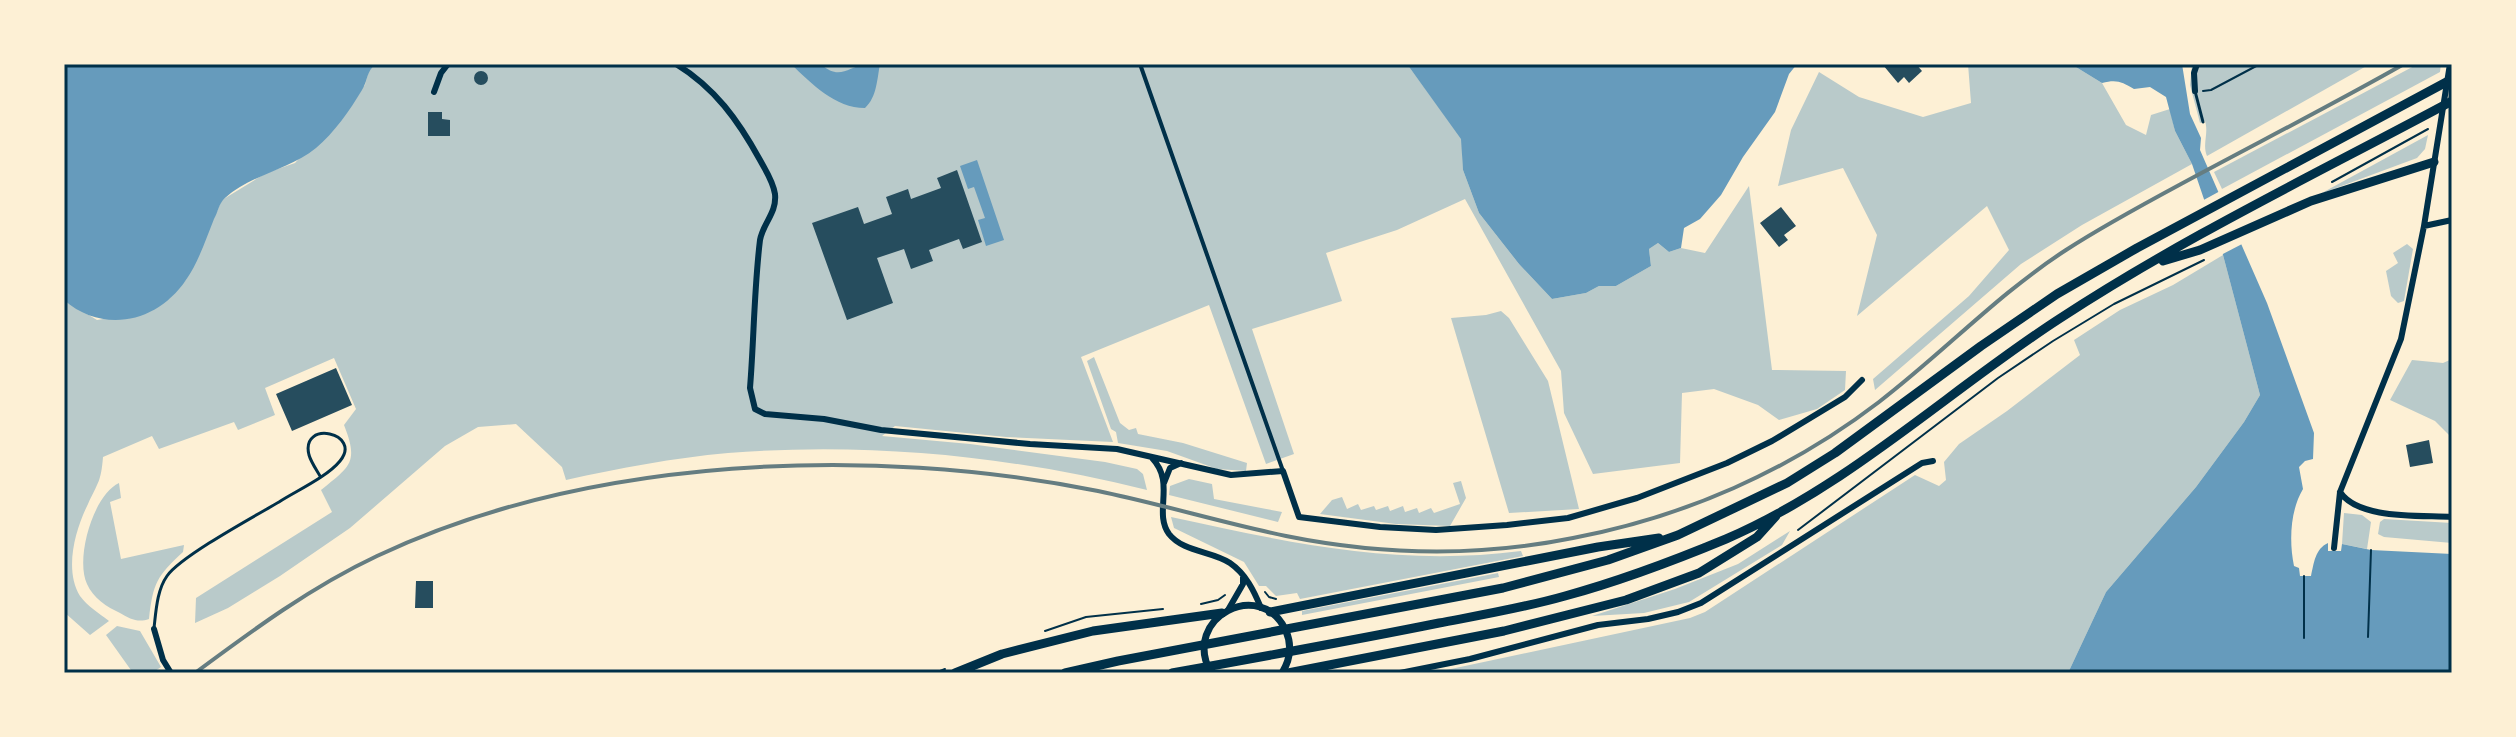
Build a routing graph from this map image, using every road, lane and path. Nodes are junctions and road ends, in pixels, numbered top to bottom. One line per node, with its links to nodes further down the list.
1 (448, 64): 9 (street)
2 (676, 64): 20 (street)
3 (1140, 64): 23 (street)
4 (2197, 64): 8 (street)
5 (2260, 64): 8 (path)
6 (2450, 64): 13 (street)
7 (2452, 79): 29 (main road)
8 (2195, 91): 11 (lane)
9 (434, 92)
10 (2452, 101): 18 (main road)
11 (2203, 122)
12 (2429, 129): 14 (path)
13 (2434, 162): 16 (street); 18 (main road)
14 (2329, 184)
15 (2452, 220): 16 (street)
16 (2424, 226): 26 (street)
17 (2204, 261): 31 (path)
18 (2152, 263): 27 (main road)
19 (1862, 380): 23 (street)
20 (1151, 456): 22 (street); 25 (street)
21 (1933, 461): 31 (street)
22 (1181, 463): 23 (street); 25 (street)
23 (1283, 471)
24 (320, 476): 24 (lane); 37 (lane)
25 (1164, 483): 34 (street)
26 (2340, 492): 28 (street); 30 (street)
27 (1782, 510): 43 (main road); 45 (main road)
28 (2452, 517)
29 (1678, 535): 35 (main road); 42 (main road)
30 (2334, 548)
31 (1788, 549): 46 (street)
32 (2371, 550): 38 (path)
33 (2304, 576): 39 (path)
34 (1243, 577): 35 (street); 36 (street)
35 (1266, 610): 36 (street); 45 (street)
36 (1225, 611): 41 (main road); 44 (street)
37 (154, 629): 40 (street)
38 (2368, 637)
39 (2304, 638)
40 (171, 673)
41 (955, 673)
42 (1065, 673)
43 (1172, 673)
44 (1211, 673)
45 (1285, 673)
46 (1400, 673)

